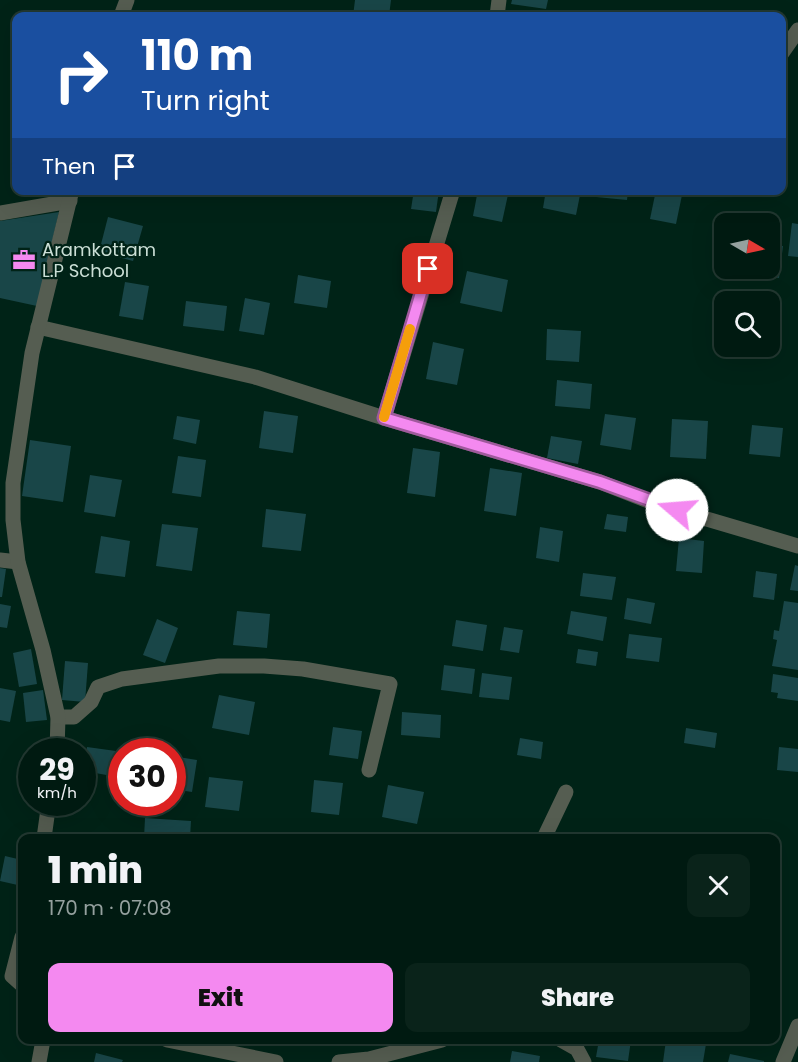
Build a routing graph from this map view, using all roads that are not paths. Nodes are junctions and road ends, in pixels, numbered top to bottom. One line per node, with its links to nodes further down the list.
1 (798, 30): 2 (street)
2 (786, 48)
3 (451, 195): 7 (street)
4 (71, 196): 5 (street); 6 (street)
5 (0, 213)
6 (38, 327): 7 (street); 10 (street)
7 (384, 418): 8 (street)
8 (798, 546)
9 (0, 560): 10 (street)
10 (18, 562): 11 (street)
11 (58, 717): 12 (street); 13 (street)
12 (57, 738)
13 (369, 770)
14 (566, 792): 17 (street)
15 (47, 816): 16 (street)
16 (45, 834)
17 (546, 834)
18 (18, 953): 19 (street)
19 (12, 978)
20 (798, 1026): 29 (street)
21 (42, 1044): 25 (street)
22 (186, 1044): 26 (street)
23 (427, 1044): 27 (street)
24 (569, 1044): 28 (street)
25 (39, 1062)
26 (276, 1062)
27 (339, 1062)
28 (584, 1062)
29 (783, 1062)

